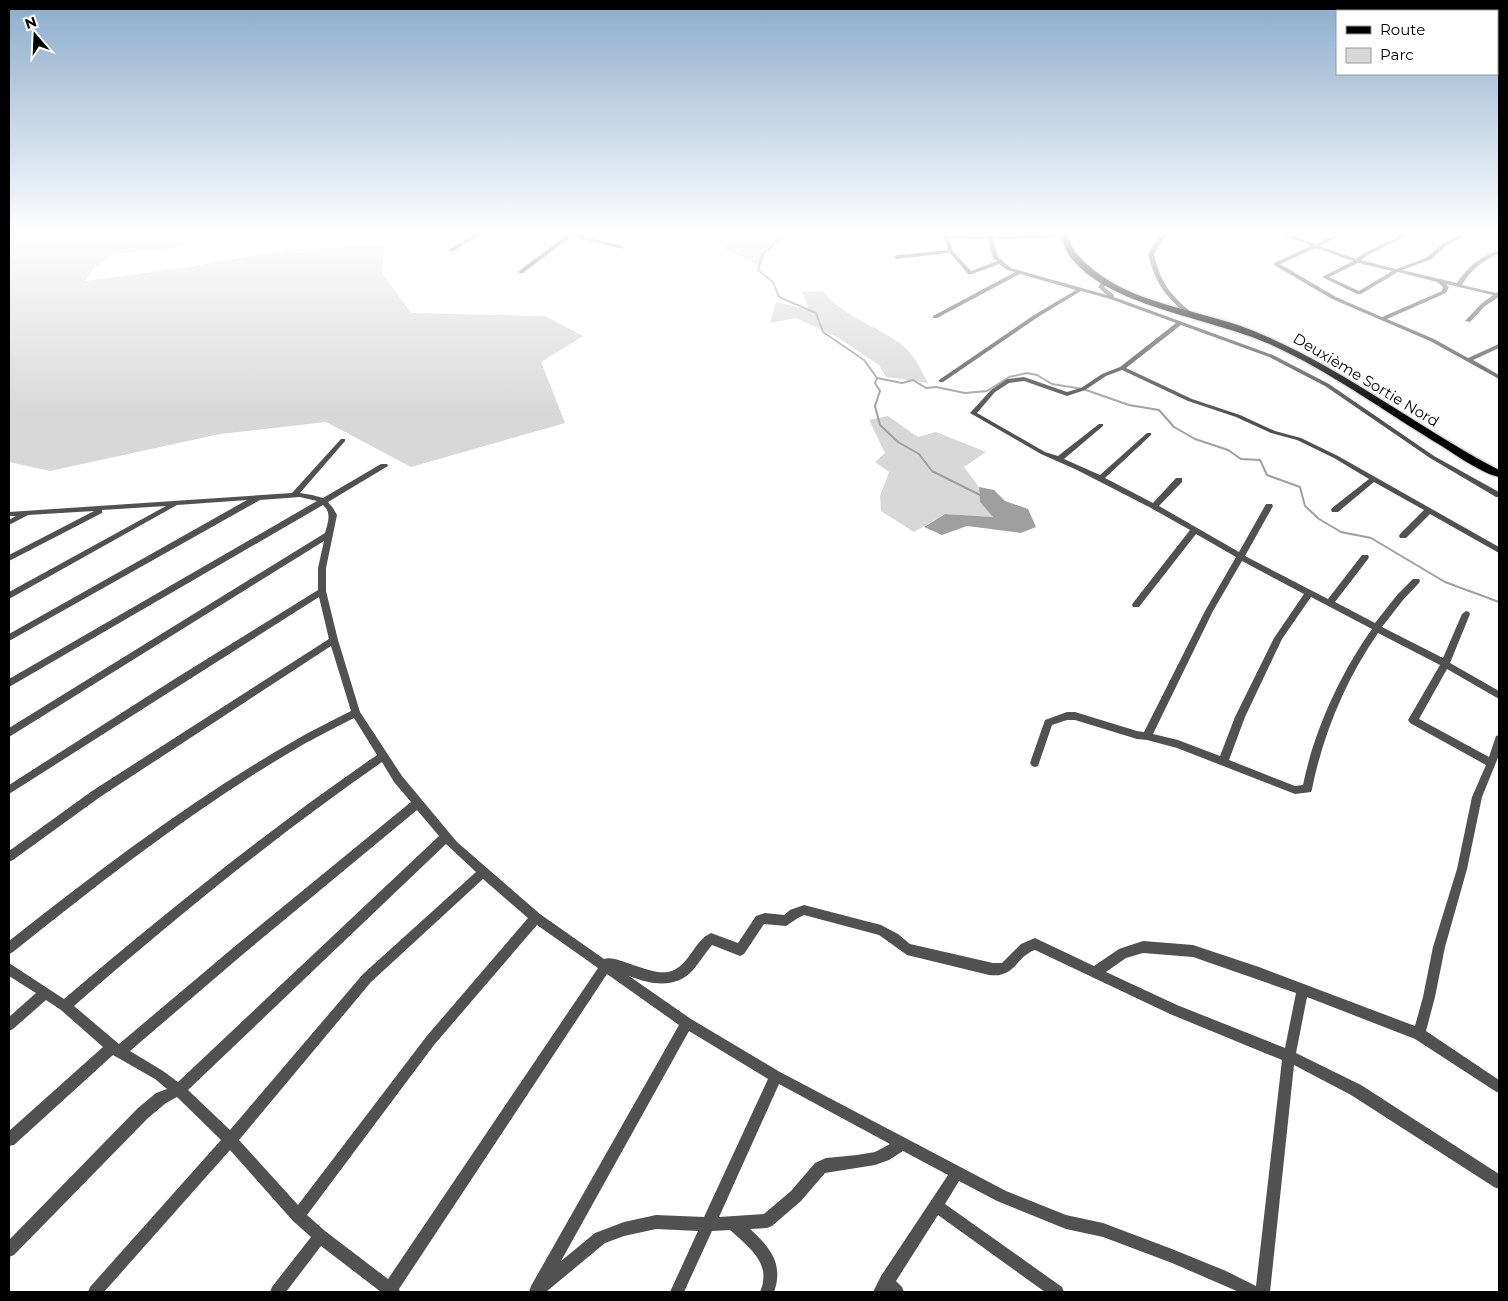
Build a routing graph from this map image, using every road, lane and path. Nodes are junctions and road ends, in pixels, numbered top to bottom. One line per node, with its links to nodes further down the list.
1 (976, 295): 12 (street)
2 (1071, 295): 20 (street)
3 (1098, 295): 10 (street)
4 (1111, 295): 10 (street)
5 (1133, 295): 11 (main road, Deuxième Sortie Nord)
6 (1168, 295): 11 (street)
7 (1329, 295): 13 (street)
8 (1438, 295): 13 (street)
9 (1498, 295): 14 (street)
10 (1112, 298): 15 (street)
11 (1190, 314): 26 (main road, Deuxième Sortie Nord)
12 (935, 317)
13 (1384, 318): 17 (street)
14 (1468, 321)
15 (1180, 323): 18 (street); 31 (street)
16 (1499, 346): 17 (street)
17 (1468, 360): 19 (street)
18 (1122, 368): 24 (street); 28 (street)
19 (1499, 377)
20 (941, 381)
21 (1101, 425): 24 (street)
22 (1149, 434): 27 (street)
23 (343, 440): 30 (street)
24 (1059, 459): 27 (street)
25 (384, 466): 33 (street)
26 (1499, 474)
27 (1101, 478): 35 (street)
28 (1374, 478): 38 (street); 39 (street)
29 (1179, 480): 35 (street)
30 (294, 495): 32 (street); 33 (street)
31 (1499, 495)
32 (260, 496): 34 (street); 58 (street)
33 (322, 500): 44 (street); 61 (street)
34 (176, 504): 37 (street); 53 (street)
35 (1154, 506): 43 (street)
36 (1268, 506): 47 (street)
37 (104, 508): 40 (street); 49 (street)
38 (1335, 510)
39 (1429, 510): 45 (street); 46 (street)
40 (28, 513): 41 (street); 42 (street)
41 (9, 514)
42 (9, 522)
43 (1194, 531): 47 (street); 55 (street)
44 (329, 534): 51 (street); 64 (street)
45 (1402, 536)
46 (1499, 550)
47 (1240, 557): 52 (street); 65 (street)
48 (1365, 557): 54 (street)
49 (9, 558)
50 (1416, 581): 57 (street)
51 (322, 591): 59 (street); 71 (street)
52 (1309, 593): 54 (street); 68 (street)
53 (9, 596)
54 (1330, 603): 57 (street)
55 (1136, 605)
56 (1466, 614): 60 (street)
57 (1376, 628): 60 (street); 68 (street)
58 (9, 638)
59 (334, 640): 63 (street); 74 (street)
60 (1445, 664): 62 (street); 70 (street)
61 (9, 683)
62 (1499, 695)
63 (356, 713): 67 (street); 77 (street)
64 (9, 733)
65 (1148, 736): 68 (street); 69 (street)
66 (1499, 739): 70 (street)
67 (384, 756): 72 (street); 83 (street)
68 (1223, 762)
69 (1035, 763)
70 (1492, 763): 86 (street)
71 (9, 790)
72 (418, 803): 73 (street); 87 (street)
73 (446, 837): 75 (street); 91 (street)
74 (9, 857)
75 (483, 872): 76 (street); 93 (street)
76 (536, 918): 78 (street); 98 (street)
77 (9, 948)
78 (604, 967): 80 (street); 84 (street); 104 (street)
79 (9, 969): 82 (street)
80 (1095, 972): 81 (street); 88 (street)
81 (1303, 990): 86 (street); 88 (street)
82 (45, 993): 83 (street); 85 (street)
83 (65, 1006): 87 (street)
84 (687, 1023): 89 (street); 107 (street)
85 (9, 1025)
86 (1419, 1034): 90 (street)
87 (117, 1049): 91 (street); 92 (street)
88 (1289, 1056): 96 (street); 113 (street)
89 (776, 1076): 94 (street); 99 (street)
90 (1499, 1087)
91 (179, 1090): 93 (street); 102 (street)
92 (9, 1140)
93 (230, 1140): 98 (street); 105 (street)
94 (902, 1144): 95 (street); 100 (street)
95 (957, 1173): 97 (street); 112 (street)
96 (1499, 1182)
97 (936, 1206): 103 (street); 111 (street)
98 (298, 1216): 101 (street)
99 (710, 1224): 100 (street); 107 (street); 108 (street)
100 (734, 1224): 109 (street)
101 (320, 1236): 104 (street); 106 (street)
102 (9, 1250)
103 (883, 1287): 110 (street)
104 (392, 1290)
105 (95, 1292)
106 (277, 1292)
107 (536, 1292)
108 (677, 1292)
109 (767, 1292)
110 (897, 1292)
111 (1057, 1292)
112 (1254, 1292)
113 (1263, 1292)

